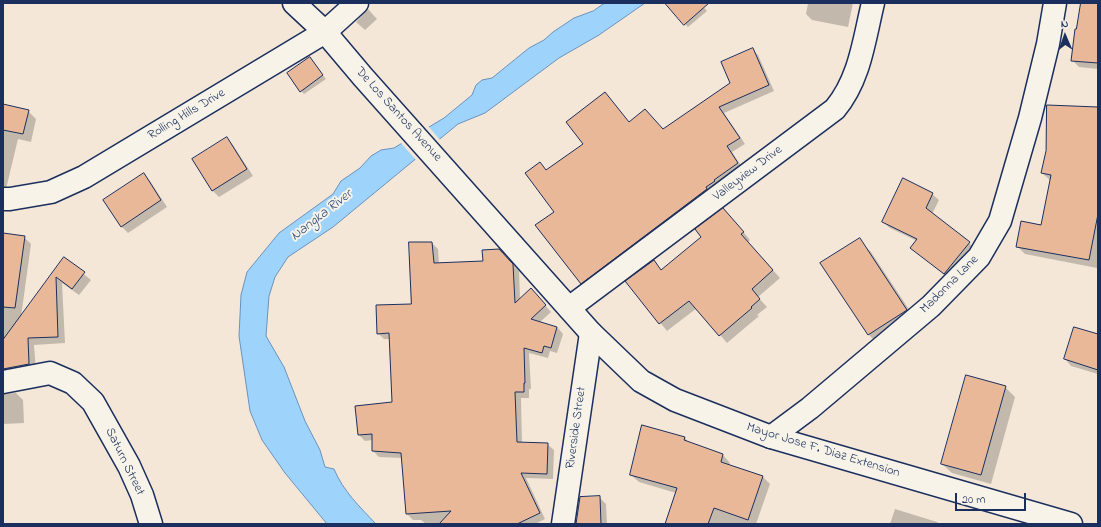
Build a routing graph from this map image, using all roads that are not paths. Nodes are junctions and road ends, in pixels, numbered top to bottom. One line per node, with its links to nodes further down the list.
1 (294, 3): 5 (street, De Los Santos Avenue)
2 (357, 3): 5 (street, Rolling Hills Drive)
3 (873, 3): 8 (street, Valleyview Drive)
4 (1055, 3): 11 (street, Madonna Lane)
5 (325, 32): 6 (street, Rolling Hills Drive); 7 (street, De Los Santos Avenue)
6 (3, 199)
7 (500, 230): 8 (street, Mayor Jose F. Diaz Extension)
8 (569, 308): 9 (street, Mayor Jose F. Diaz Extension)
9 (591, 332): 11 (street, Mayor Jose F. Diaz Extension); 13 (street, Riverside Street)
10 (3, 382): 12 (street, Saturn Street)
11 (771, 437): 14 (street, Mayor Jose F. Diaz Extension)
12 (151, 524)
13 (563, 524)
14 (1071, 524)

